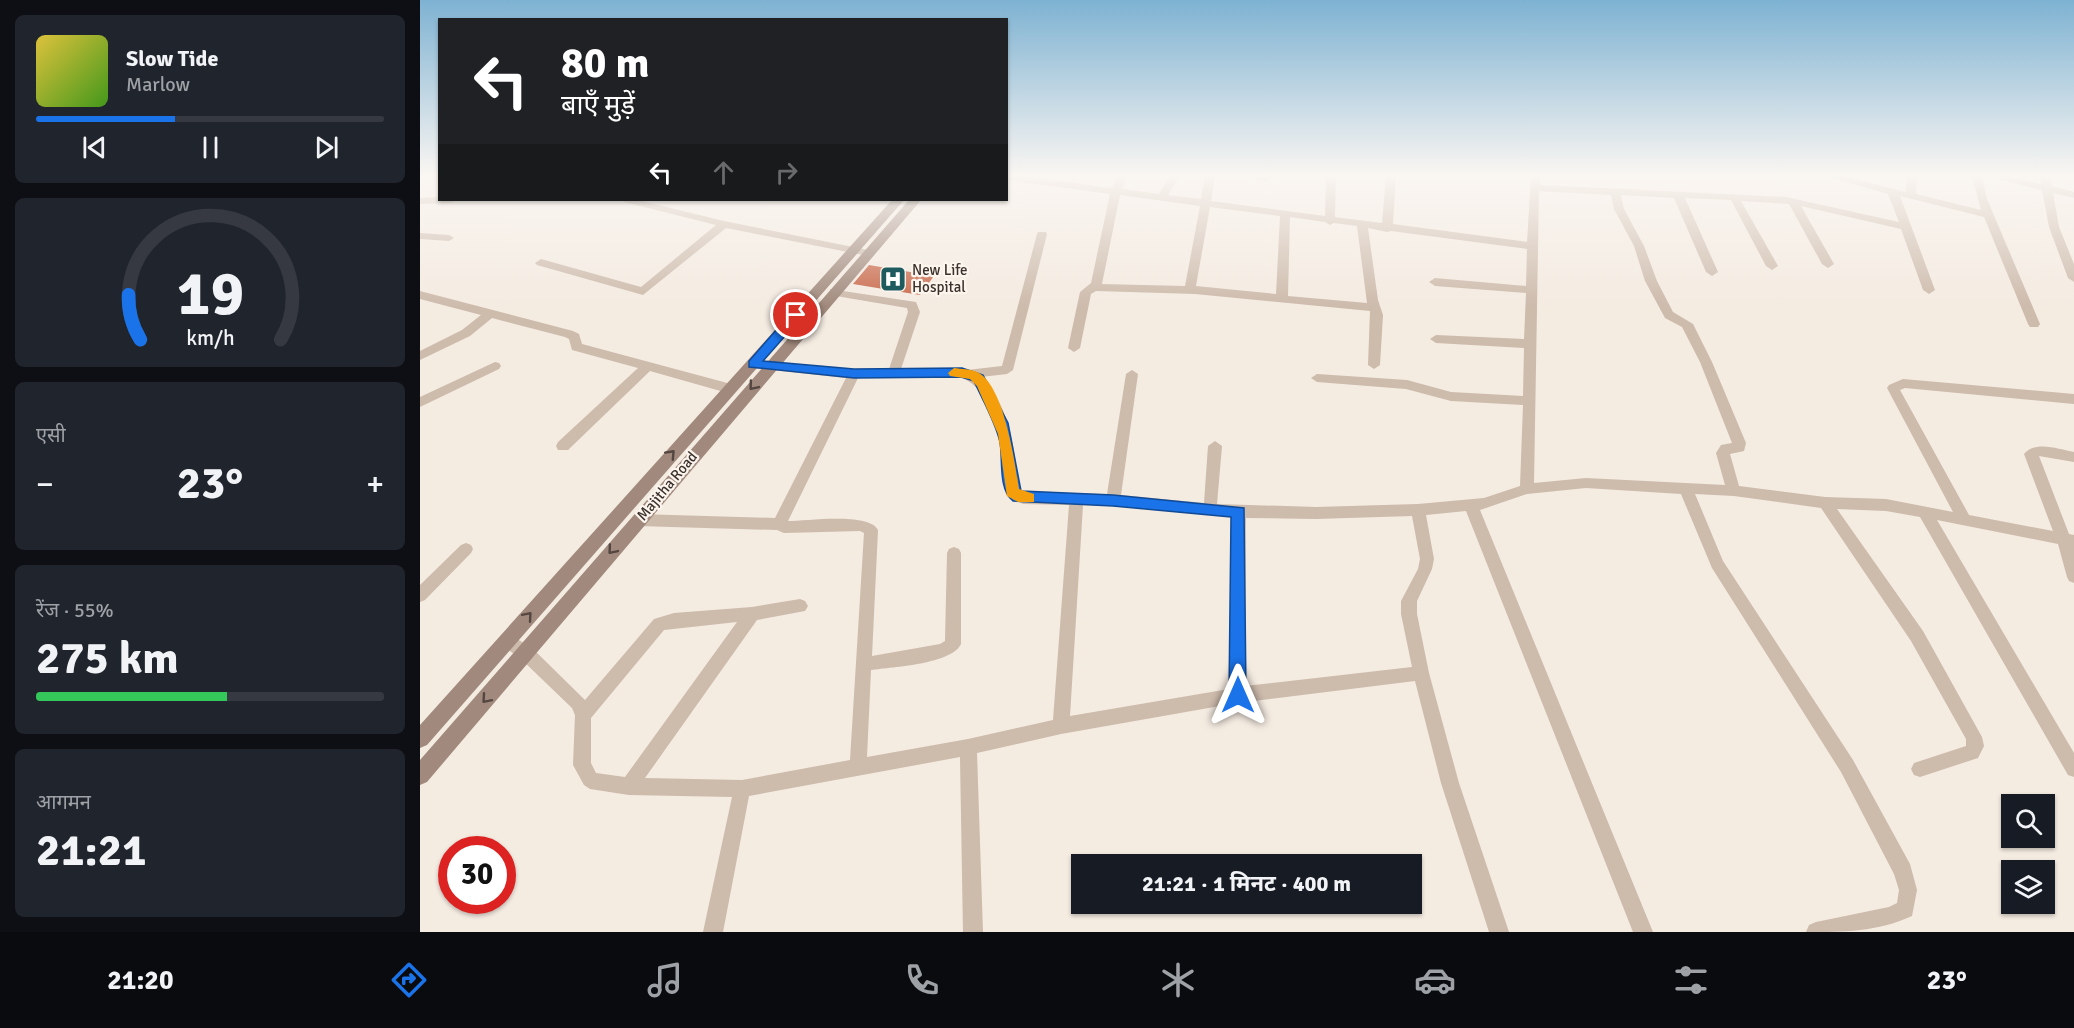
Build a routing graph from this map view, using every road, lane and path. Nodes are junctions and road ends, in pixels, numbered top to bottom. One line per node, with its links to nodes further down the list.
1 (706, 219): 19 (street)
2 (884, 219): 27 (main road, Majitha Road)
3 (894, 219): 27 (main road, Majitha Road)
4 (1109, 219): 34 (street)
5 (1202, 219): 35 (street)
6 (1285, 219): 40 (street)
7 (1311, 219): 18 (street)
8 (1388, 219): 22 (street)
9 (1533, 219): 26 (street)
10 (1625, 219): 69 (street)
11 (1689, 219): 31 (street)
12 (1746, 219): 30 (street)
13 (1803, 219): 29 (street)
14 (1872, 219): 21 (street)
15 (1903, 219): 21 (street)
16 (1991, 219): 43 (street)
17 (2053, 219): 32 (street)
18 (1330, 222): 20 (street)
19 (724, 224): 27 (street); 28 (street)
20 (1362, 226): 22 (street); 41 (street)
21 (1906, 227): 37 (street)
22 (1387, 229): 26 (street)
23 (1042, 234): 55 (street)
24 (420, 236): 25 (street)
25 (449, 238)
26 (1532, 246): 36 (street)
27 (861, 251): 38 (main road, Majitha Road); 48 (main road, Majitha Road)
28 (541, 263)
29 (1828, 264)
30 (1772, 266)
31 (1712, 272)
32 (2074, 278)
33 (1435, 282): 36 (street)
34 (1095, 287): 35 (street); 46 (street)
35 (1190, 290): 40 (street)
36 (1531, 290): 45 (street)
37 (1929, 290)
38 (834, 292): 51 (main road, Majitha Road); 53 (street)
39 (420, 295): 42 (street)
40 (1282, 299): 41 (street)
41 (1374, 308): 49 (street)
42 (488, 315): 47 (street); 52 (street)
43 (2034, 324)
44 (1436, 339): 45 (street)
45 (1532, 344): 60 (street)
46 (1074, 348)
47 (420, 356)
48 (753, 364): 51 (street); 58 (main road, Majitha Road)
49 (1374, 365)
50 (495, 366): 61 (street)
51 (770, 366): 54 (street); 66 (main road, Majitha Road, one-way to 66)
52 (647, 367): 58 (street); 62 (street)
53 (894, 373): 54 (street); 55 (street)
54 (854, 374): 80 (street)
55 (969, 374): 70 (street)
56 (1132, 374): 71 (street)
57 (1317, 378): 60 (street)
58 (731, 389): 65 (main road, Majitha Road, one-way to 58)
59 (2074, 399): 79 (street)
60 (1530, 401): 67 (street)
61 (420, 402)
62 (563, 446)
63 (1215, 446): 74 (street)
64 (2074, 457): 81 (street)
65 (654, 472): 66 (main road); 88 (main road, Majitha Road, one-way to 65)
66 (673, 479): 78 (main road, Majitha Road)
67 (1527, 489): 68 (street); 73 (street)
68 (1686, 489): 69 (street); 107 (street)
69 (1734, 491): 72 (street)
70 (1077, 500): 71 (street); 94 (street)
71 (1113, 500): 74 (street)
72 (1825, 503): 77 (street); 98 (street)
73 (1471, 505): 75 (street); 106 (street)
74 (1210, 510): 76 (street)
75 (1418, 510): 76 (street); 91 (street)
76 (1239, 512): 92 (street)
77 (1925, 513): 79 (street); 99 (street)
78 (638, 520): 80 (street); 89 (main road, Majitha Road, one-way to 89)
79 (1964, 520): 81 (street)
80 (779, 524): 90 (street)
81 (2069, 540): 84 (street)
82 (466, 549): 85 (street)
83 (954, 553): 90 (street)
84 (2074, 578)
85 (420, 595)
86 (800, 606): 87 (street)
87 (752, 614): 93 (street); 101 (street)
88 (507, 639): 89 (street); 95 (main road, Majitha Road)
89 (526, 653): 93 (street); 100 (main road, Majitha Road, one-way to 100)
90 (865, 664): 97 (street)
91 (1421, 673): 92 (street); 105 (street)
92 (1238, 695): 94 (street)
93 (584, 715): 101 (street)
94 (1061, 726): 96 (street)
95 (420, 739)
96 (968, 747): 97 (street); 104 (street)
97 (858, 769): 102 (street)
98 (1920, 769)
99 (2074, 769)
100 (420, 775)
101 (629, 786): 102 (street)
102 (742, 789): 103 (street)
103 (713, 932)
104 (973, 932)
105 (1499, 932)
106 (1643, 932)
107 (1816, 932)

